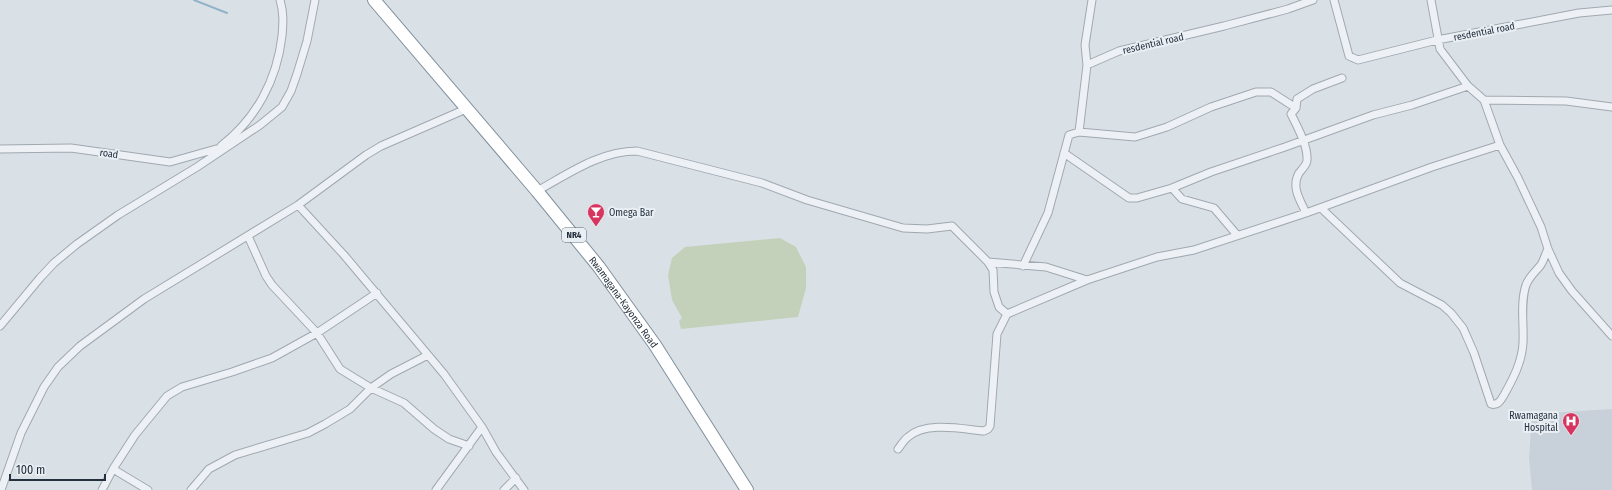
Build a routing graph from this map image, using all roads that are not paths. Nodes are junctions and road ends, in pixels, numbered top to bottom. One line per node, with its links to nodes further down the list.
1 (280, 0): 21 (street)
2 (315, 0): 23 (street)
3 (374, 0): 16 (highway, Rwamagana-Kayonza Road / NR4)
4 (1092, 0): 10 (street)
5 (1313, 0): 10 (street, resdential road)
6 (1334, 0): 9 (street, resdential road)
7 (1431, 0): 9 (street)
8 (1612, 10): 9 (street, resdential road)
9 (1437, 40): 12 (street)
10 (1086, 65): 17 (street)
11 (1342, 78): 15 (street)
12 (1468, 86): 13 (street); 18 (street)
13 (1484, 100): 14 (street); 19 (street)
14 (1612, 107)
15 (1296, 108): 17 (street); 18 (street)
16 (466, 109): 25 (highway, Rwamagana-Kayonza Road / NR4); 26 (street)
17 (1079, 132): 22 (street)
18 (1303, 140): 24 (street); 28 (street)
19 (1500, 145): 27 (street); 31 (street)
20 (0, 149): 21 (street, road)
21 (216, 149): 23 (street)
22 (1064, 153): 24 (street); 33 (street)
23 (211, 157): 37 (street)
24 (1172, 188): 29 (street)
25 (537, 191): 32 (street); 54 (highway, Rwamagana-Kayonza Road / NR4)
26 (298, 205): 30 (street); 35 (street)
27 (1321, 208): 28 (street); 31 (street)
28 (1306, 214): 29 (street)
29 (1237, 235): 34 (street)
30 (248, 236): 38 (street); 47 (street)
31 (1548, 249): 39 (street)
32 (988, 262): 33 (street); 36 (street)
33 (1023, 266): 34 (street)
34 (1086, 280): 36 (street)
35 (377, 293): 38 (street); 40 (street)
36 (1007, 314): 44 (street)
37 (0, 326)
38 (317, 333): 41 (street); 45 (street)
39 (1612, 336)
40 (428, 355): 41 (street); 42 (street)
41 (371, 388): 43 (street); 50 (street)
42 (482, 427): 43 (street); 46 (street)
43 (469, 446): 51 (street)
44 (898, 449)
45 (112, 469): 48 (street); 49 (street)
46 (516, 478): 52 (street); 53 (street)
47 (1, 490)
48 (102, 490)
49 (148, 490)
50 (191, 490)
51 (436, 490)
52 (504, 490)
53 (524, 490)
54 (747, 490)

